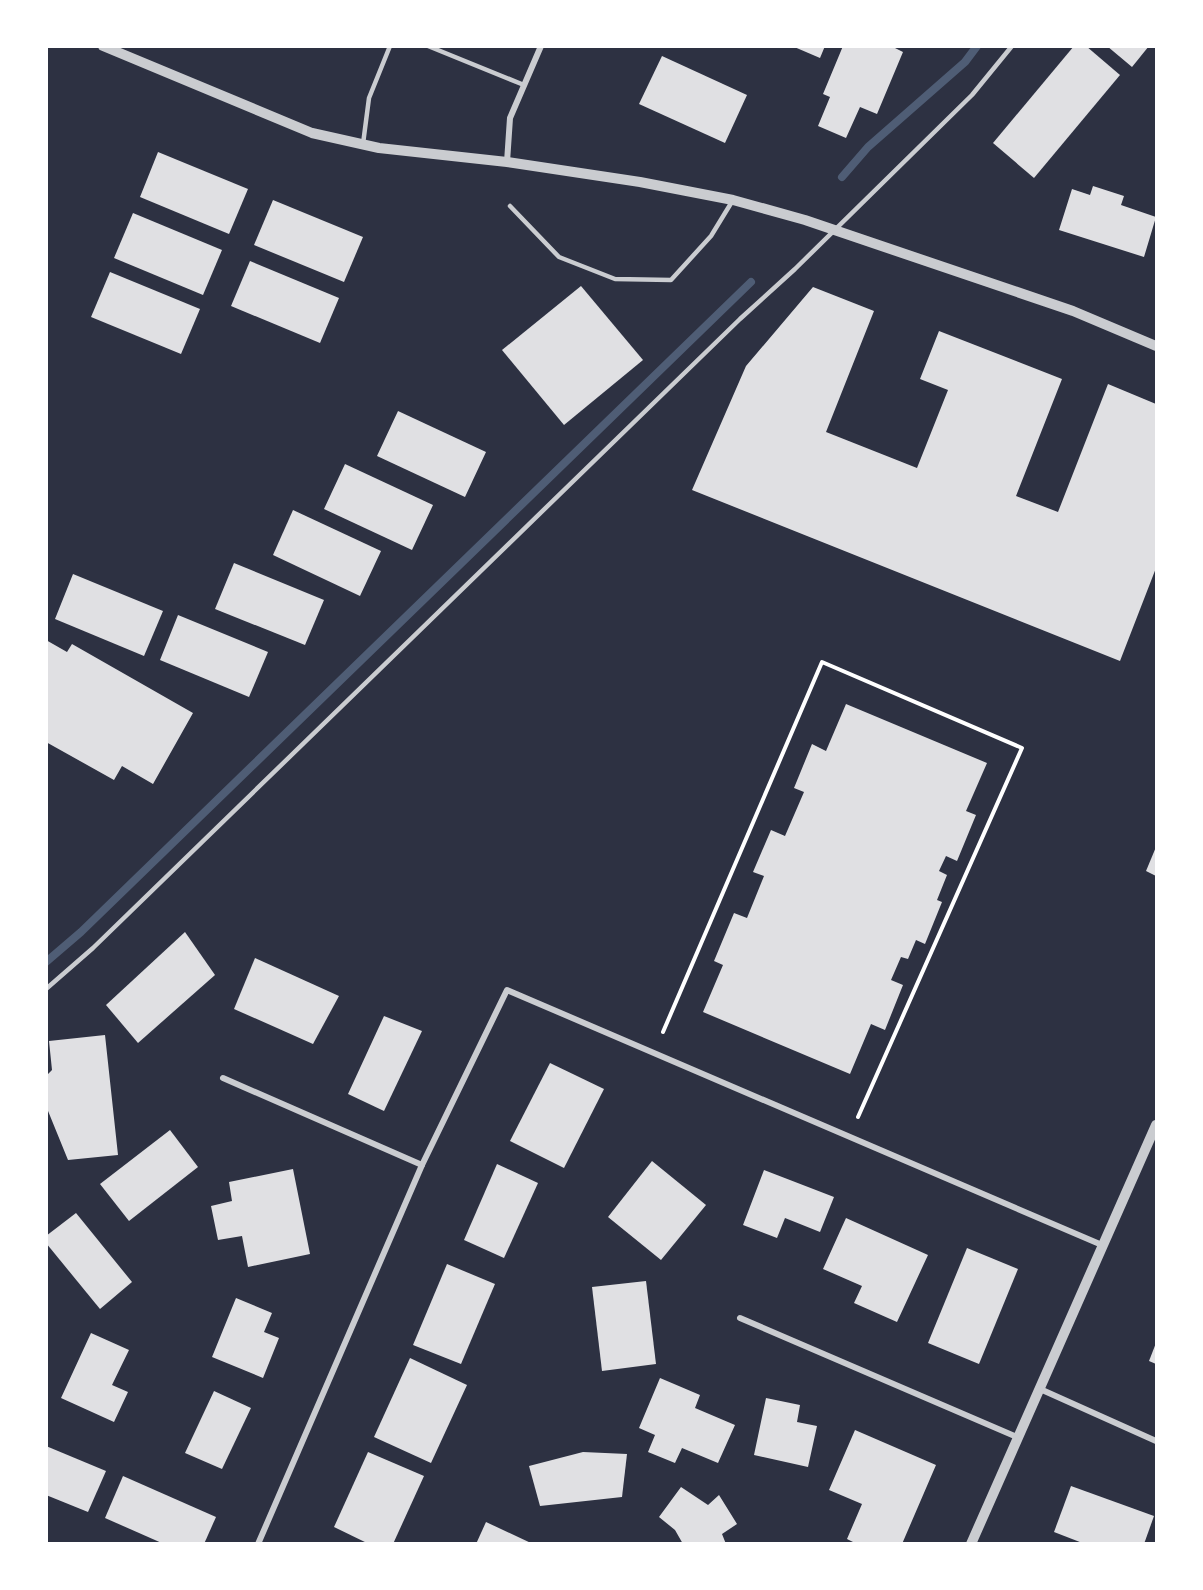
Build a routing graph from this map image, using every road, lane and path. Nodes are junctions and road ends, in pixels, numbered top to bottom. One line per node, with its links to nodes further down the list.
1 (103, 46): 7 (street)
2 (390, 46): 7 (lane)
3 (428, 46): 6 (lane)
4 (541, 46): 6 (street)
5 (1012, 46): 11 (lane)
6 (524, 85): 8 (street)
7 (363, 144): 8 (street)
8 (507, 162): 9 (street)
9 (733, 200): 10 (lane); 11 (street)
10 (510, 206)
11 (833, 230): 12 (street); 13 (lane)
12 (1156, 346)
13 (46, 989)
14 (663, 1032): 16 (path)
15 (223, 1078): 18 (street)
16 (858, 1117)
17 (1156, 1125): 19 (street)
18 (422, 1165): 19 (street); 24 (street)
19 (1102, 1245): 21 (street)
20 (740, 1318): 22 (street)
21 (1040, 1389): 22 (street); 23 (street)
22 (1017, 1437): 25 (street)
23 (1156, 1441)
24 (258, 1544)
25 (971, 1544)

